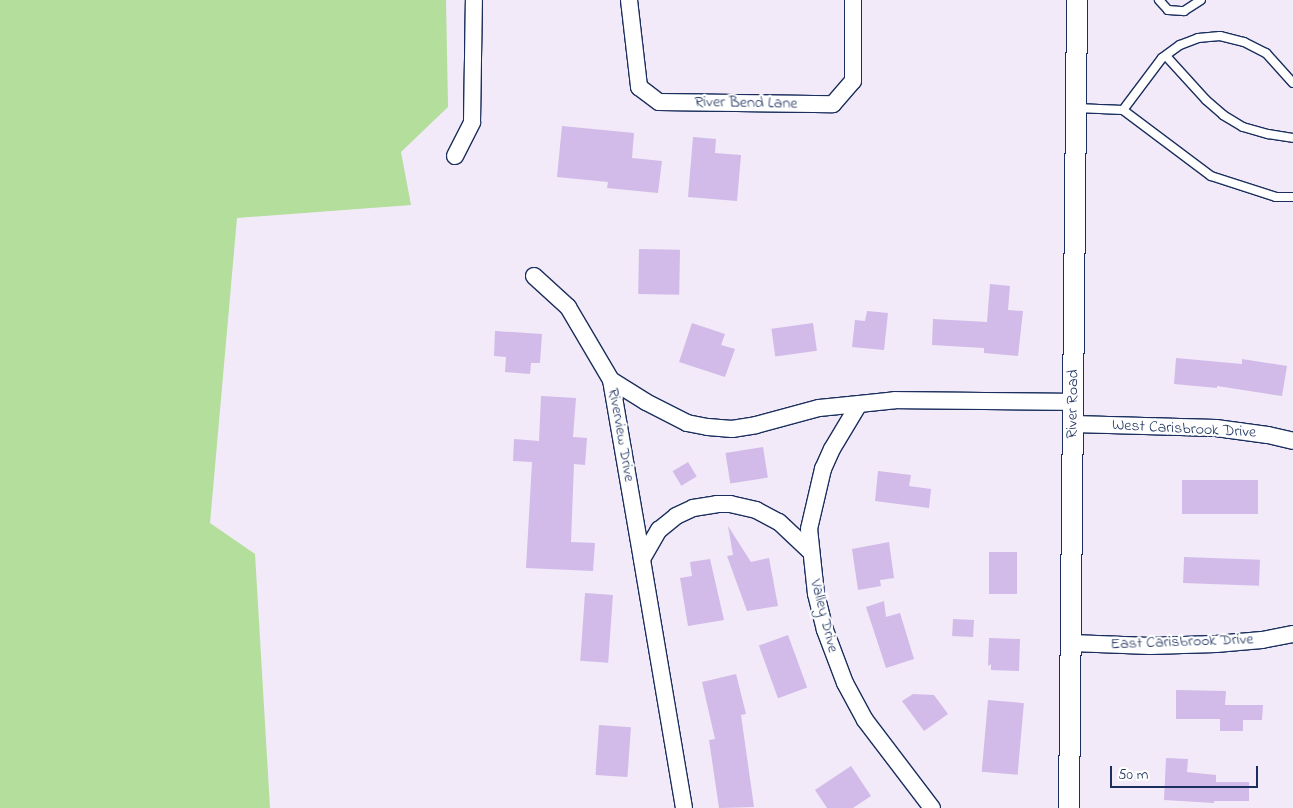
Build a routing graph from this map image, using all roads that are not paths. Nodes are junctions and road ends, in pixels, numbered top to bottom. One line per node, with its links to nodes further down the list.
1 (474, 0): 12 (street)
2 (629, 0): 3 (street, River Bend Lane)
3 (853, 0)
4 (1077, 0): 9 (street, River Road)
5 (1159, 0): 6 (lane)
6 (1201, 0)
7 (1166, 56): 8 (lane); 10 (lane); 11 (lane)
8 (1293, 83)
9 (1076, 108): 10 (lane); 16 (street, River Road)
10 (1123, 110): 13 (lane)
11 (1293, 138)
12 (456, 156)
13 (1293, 197)
14 (534, 276): 15 (street, Riverview Drive)
15 (611, 380): 17 (street); 21 (street, Riverview Drive)
16 (1074, 402): 17 (street); 18 (street, River Road)
17 (859, 404): 20 (street, Valley Drive)
18 (1073, 424): 19 (street, West Carisbrook Drive); 23 (street, River Road)
19 (1293, 440)
20 (811, 552): 21 (street); 25 (street, Valley Drive)
21 (642, 560): 24 (street, Riverview Drive)
22 (1293, 634): 23 (street, East Carisbrook Drive)
23 (1071, 643): 26 (street, River Road)
24 (684, 808)
25 (932, 808)
26 (1070, 808)

